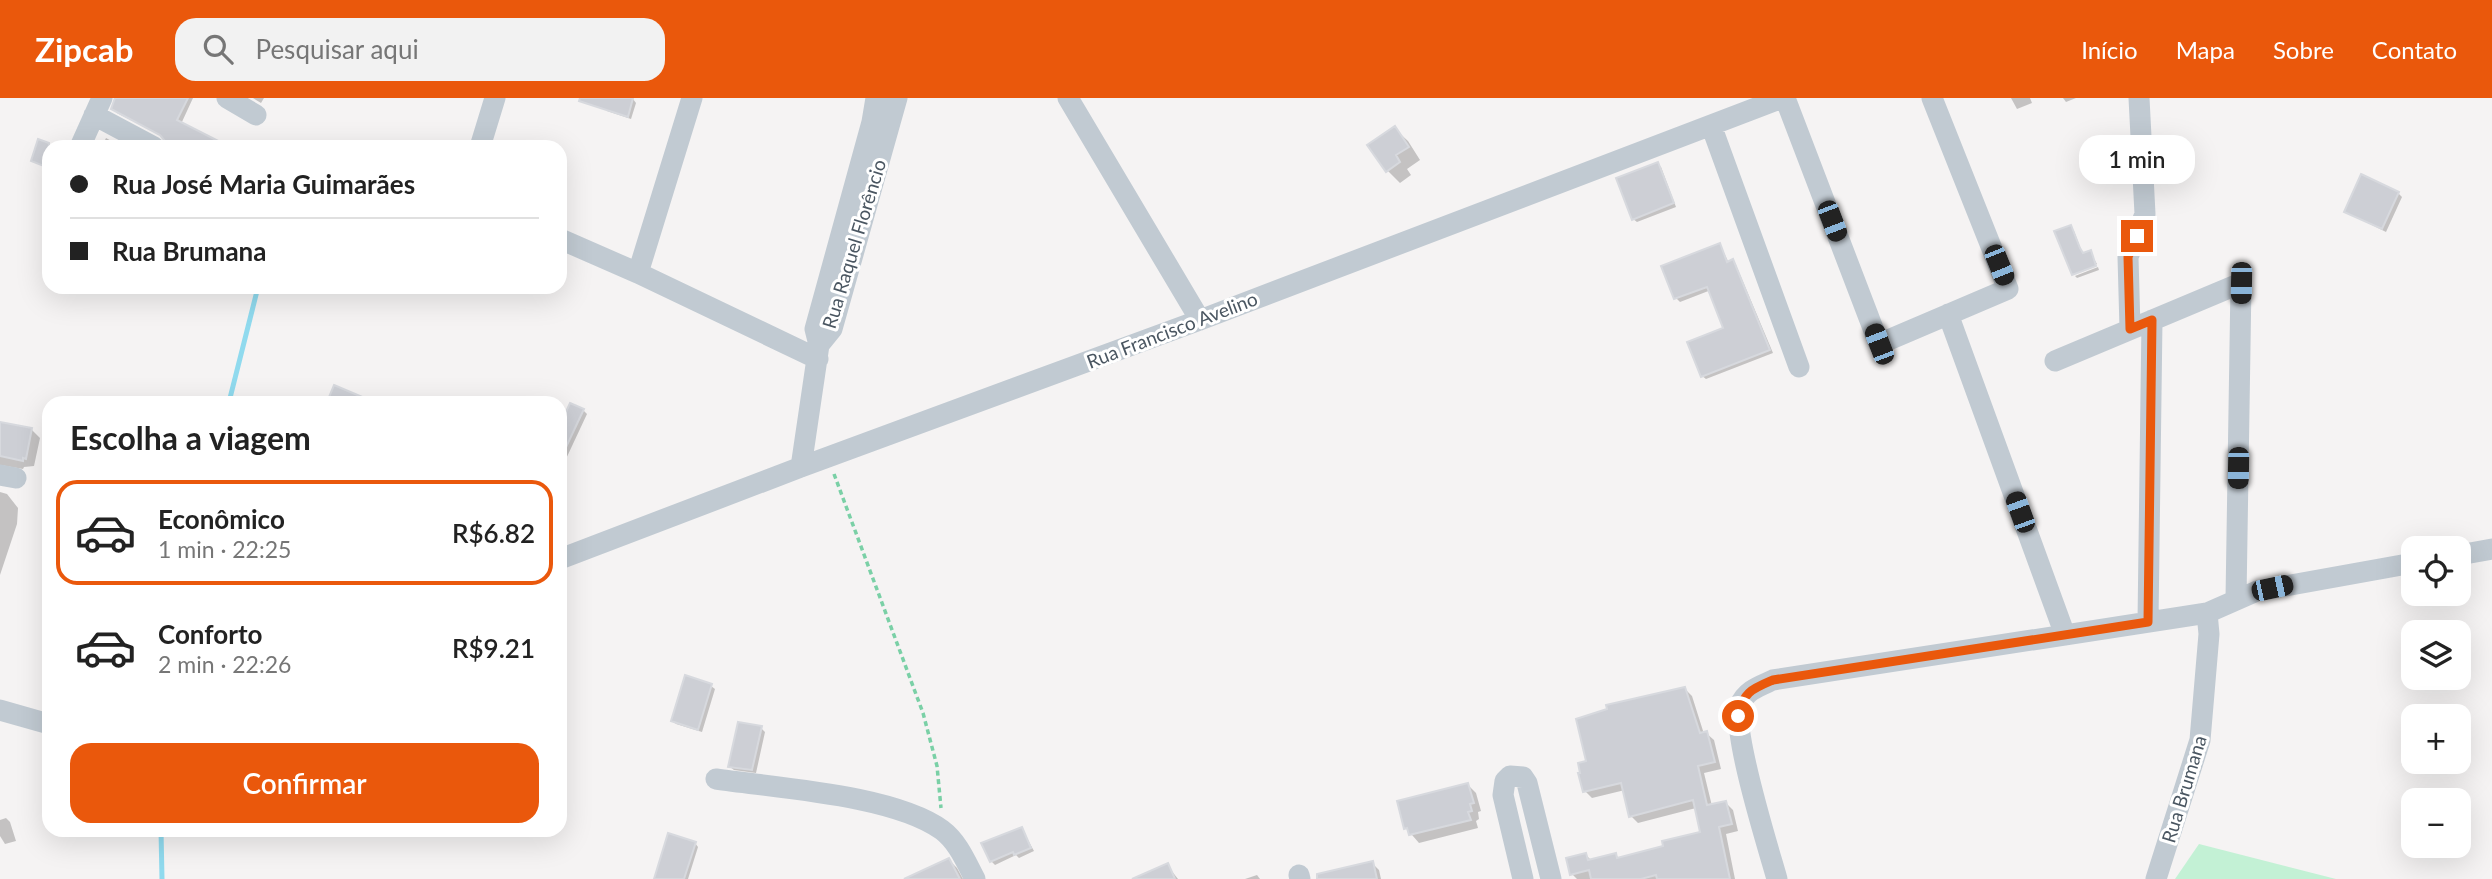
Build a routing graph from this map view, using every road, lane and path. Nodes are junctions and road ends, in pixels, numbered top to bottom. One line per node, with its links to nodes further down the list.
1 (227, 98): 11 (street)
2 (495, 98): 15 (street)
3 (692, 98): 17 (street)
4 (876, 98): 22 (street, Rua Raquel Florêncio)
5 (897, 98): 22 (street, Rua Raquel Florêncio)
6 (1068, 98): 19 (street)
7 (1783, 98): 12 (street, Rua Francisco Avelino); 18 (street)
8 (1932, 98): 18 (street)
9 (2139, 98): 21 (street)
10 (98, 107): 13 (street); 14 (street)
11 (256, 115)
12 (1711, 125): 19 (street, Rua Francisco Avelino); 24 (street)
13 (83, 140)
14 (144, 140)
15 (482, 140)
16 (567, 242): 17 (street)
17 (638, 273): 22 (street)
18 (1948, 314): 34 (street)
19 (1200, 320): 25 (street, Rua Francisco Avelino)
20 (2152, 320): 21 (street); 31 (street); 33 (street)
21 (2130, 329): 23 (street)
22 (819, 352): 26 (street)
23 (2055, 361)
24 (1799, 367)
25 (827, 457): 26 (street, Rua Francisco Avelino); 38 (path)
26 (801, 467): 29 (street, Rua Francisco Avelino)
27 (2492, 549): 28 (street)
28 (2471, 553)
29 (567, 556)
30 (2401, 565): 31 (street)
31 (2236, 599): 32 (street)
32 (2207, 613): 33 (street); 43 (street, Rua Brumana)
33 (2148, 622): 34 (street)
34 (2065, 635): 42 (street)
35 (0, 710): 36 (street)
36 (42, 722)
37 (716, 779): 38 (street)
38 (943, 831): 39 (street)
39 (975, 879)
40 (1523, 879): 41 (street)
41 (1551, 879)
42 (1776, 879)
43 (2156, 879)

